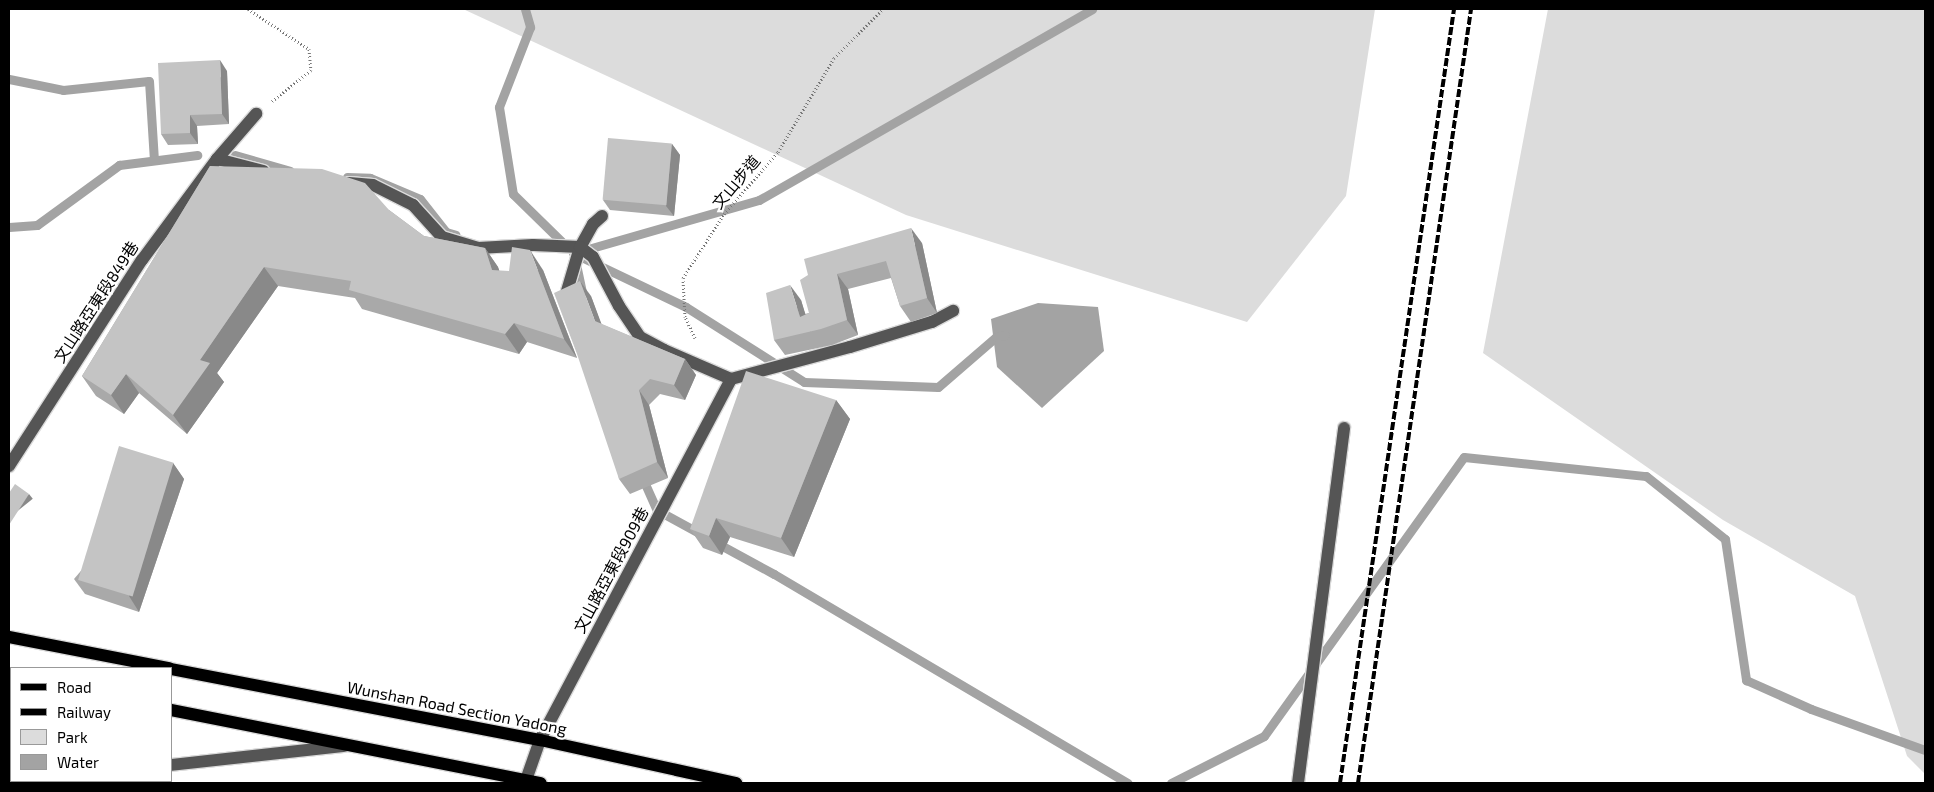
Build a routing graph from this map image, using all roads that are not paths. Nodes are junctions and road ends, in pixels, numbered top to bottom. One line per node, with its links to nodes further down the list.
1 (256, 114): 2 (street, 文山路亞東段849巷)
2 (217, 160): 3 (street); 11 (street, 文山路亞東段849巷)
3 (275, 174)
4 (333, 183): 6 (street)
5 (602, 216): 6 (street)
6 (580, 247): 7 (street); 9 (street)
7 (567, 291)
8 (953, 310): 9 (street)
9 (731, 379): 16 (street, 文山路亞東段909巷)
10 (1344, 428): 22 (street)
11 (9, 466)
12 (9, 637): 13 (main road, Wunshan Road Section Yadong)
13 (165, 667)
14 (172, 668): 16 (main road, Wunshan Road Section Yadong)
15 (172, 710): 17 (main road)
16 (540, 740): 19 (street, 文山路亞東段909巷); 21 (main road, Wunshan Road Section Yadong)
17 (351, 745): 18 (street); 19 (main road)
18 (172, 765)
19 (526, 780): 20 (main road)
20 (541, 783)
21 (736, 783)
22 (1298, 783)

